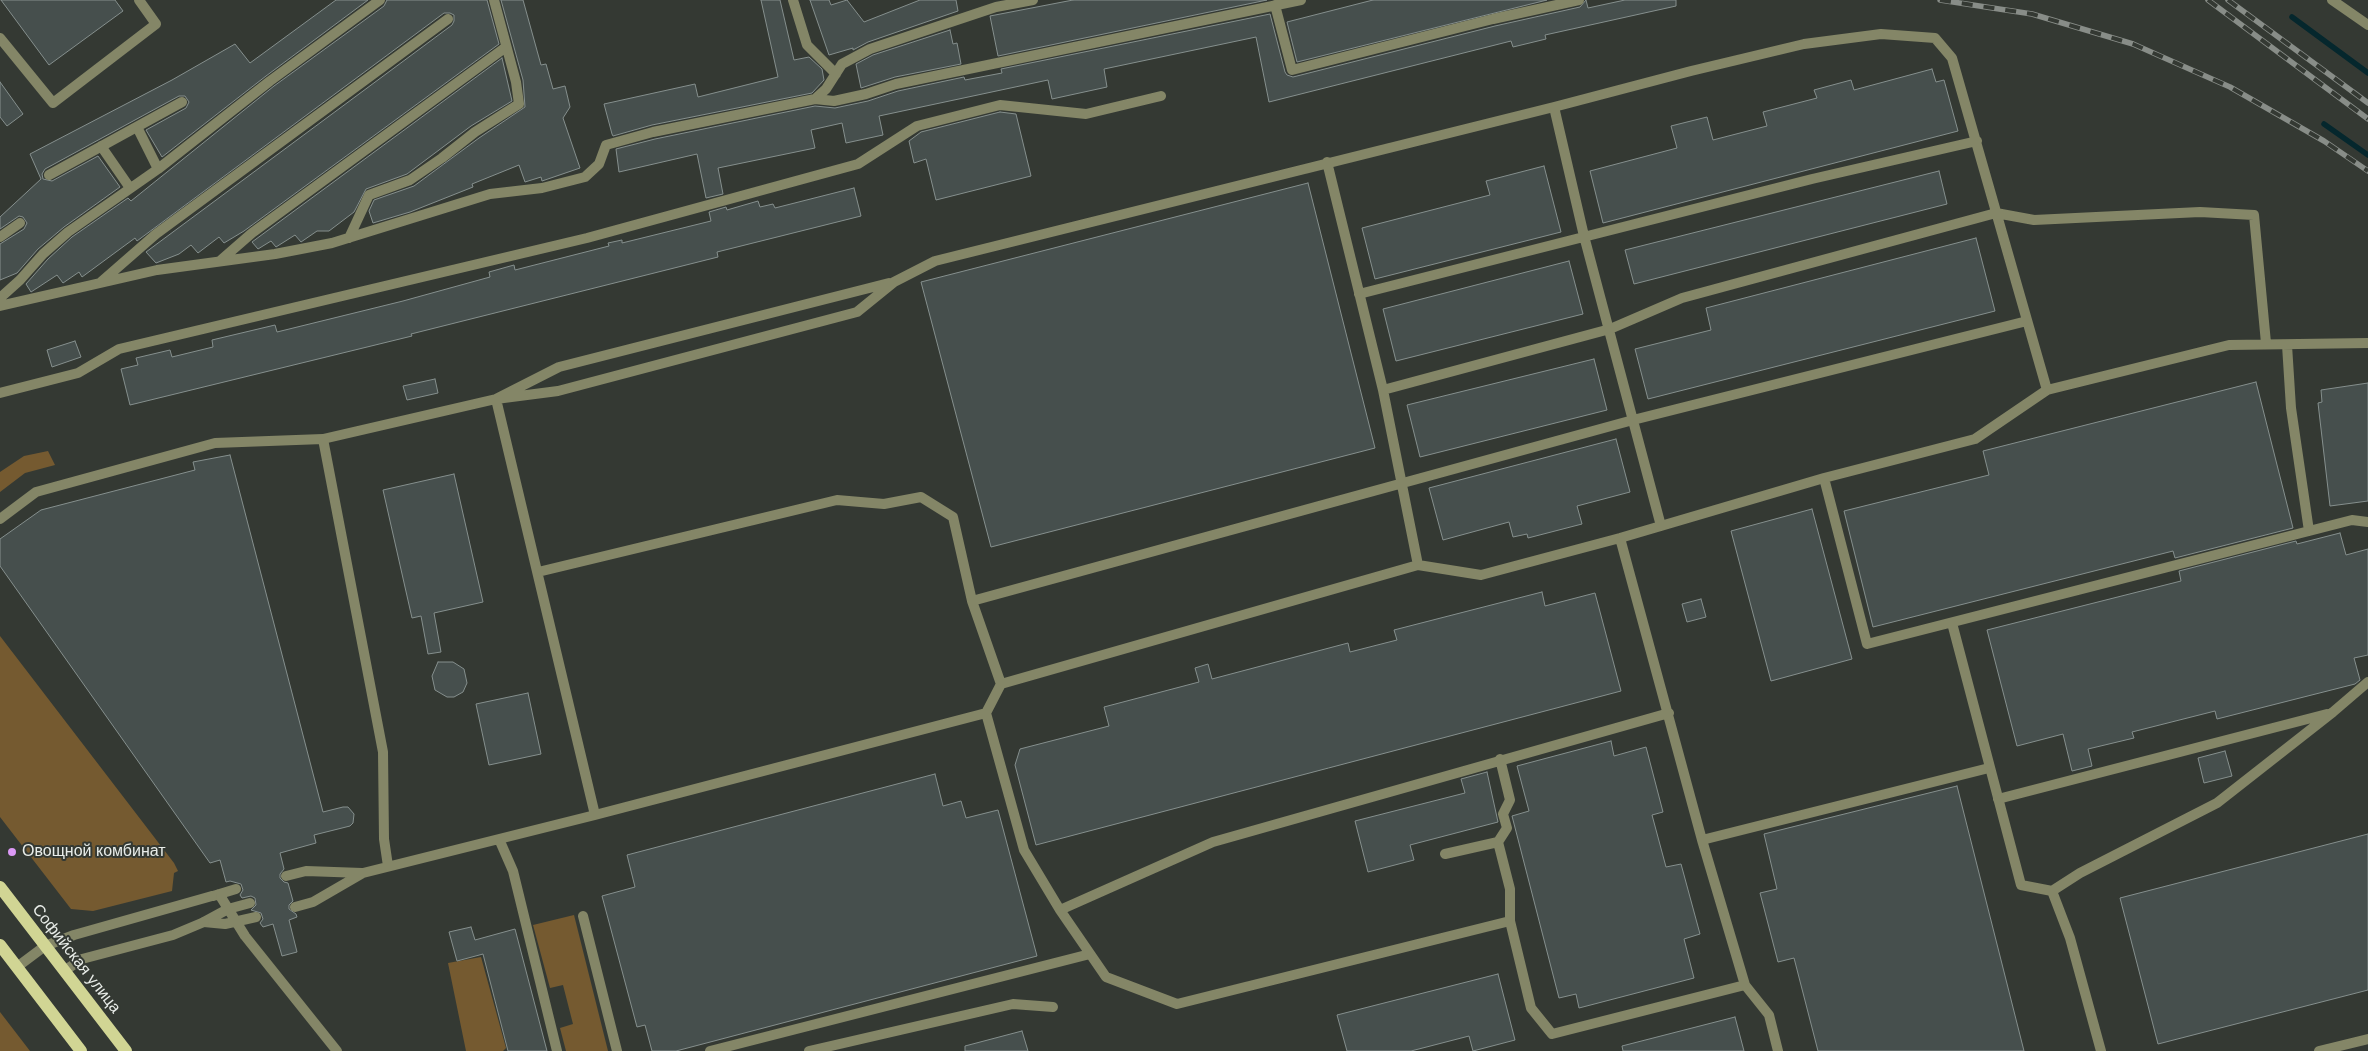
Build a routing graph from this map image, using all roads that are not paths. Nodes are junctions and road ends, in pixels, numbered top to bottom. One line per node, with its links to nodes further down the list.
1 (139, 0): 12 (street)
2 (380, 0): 23 (street)
3 (494, 0): 13 (street)
4 (793, 0): 14 (street)
5 (1033, 0): 14 (street)
6 (1301, 0): 9 (street)
7 (1579, 0): 9 (street)
8 (2332, 0): 11 (street)
9 (1275, 5): 16 (street)
10 (448, 19): 33 (street)
11 (2368, 25)
12 (0, 38)
13 (506, 48): 30 (street); 31 (street)
14 (836, 74): 16 (street)
15 (1161, 96): 44 (street)
16 (815, 99): 30 (street)
17 (182, 102): 19 (street)
18 (1554, 107): 20 (street); 22 (street); 28 (street)
19 (137, 127): 21 (street); 23 (street)
20 (1977, 141): 26 (street); 28 (street)
21 (102, 146): 24 (street); 25 (street)
22 (1327, 162): 32 (street); 34 (street)
23 (158, 169): 25 (street)
24 (49, 175)
25 (130, 188): 35 (street)
26 (1996, 213): 37 (street); 38 (street); 39 (street)
27 (20, 223): 29 (street)
28 (1584, 236): 34 (street); 38 (street)
29 (0, 237)
30 (349, 238): 31 (street)
31 (220, 261): 33 (street)
32 (894, 282): 45 (street); 45 (street)
33 (100, 283): 36 (street)
34 (1359, 294): 42 (street)
35 (0, 298)
36 (0, 306)
37 (2027, 322): 43 (street); 46 (street)
38 (1610, 329): 42 (street); 46 (street)
39 (2266, 343): 41 (street); 43 (street)
40 (2368, 343): 41 (street)
41 (2287, 345): 53 (street)
42 (1383, 390): 49 (street)
43 (2047, 390): 48 (street)
44 (0, 393)
45 (496, 399): 47 (street); 56 (street)
46 (1632, 420): 49 (street); 52 (street)
47 (323, 439): 50 (street); 72 (street)
48 (1824, 478): 52 (street); 58 (street)
49 (1402, 482): 55 (street); 57 (street)
50 (0, 519)
51 (2368, 522): 53 (street)
52 (1661, 526): 54 (street)
53 (2309, 531): 58 (street)
54 (1620, 538): 55 (street); 63 (street)
55 (1418, 565): 60 (street)
56 (538, 572): 57 (street); 67 (street)
57 (972, 601): 60 (street)
58 (1952, 623): 65 (street)
59 (2368, 682): 61 (street)
60 (1001, 684): 62 (street)
61 (2333, 712): 66 (street); 77 (street)
62 (986, 713): 67 (street); 82 (street)
63 (1669, 713): 64 (street); 69 (street)
64 (1500, 760): 70 (street); 82 (street)
65 (1989, 768): 66 (street); 69 (street)
66 (1998, 799): 77 (street)
67 (595, 816): 68 (street)
68 (499, 839): 72 (street); 99 (street)
69 (1702, 840): 93 (street)
70 (1498, 842): 71 (street); 85 (street)
71 (1445, 854)
72 (388, 866): 73 (street)
73 (362, 873): 74 (street); 80 (street)
74 (286, 876)
75 (0, 888): 89 (main road, Софийская улица)
76 (236, 890): 78 (street)
77 (2052, 891): 104 (street)
78 (215, 895): 81 (street); 89 (street)
79 (250, 903): 81 (street)
80 (294, 907)
81 (228, 909): 86 (street); 87 (street)
82 (1060, 910): 90 (street)
83 (583, 916): 100 (street)
84 (256, 917): 87 (street)
85 (1510, 921): 90 (street); 93 (street)
86 (204, 922): 87 (street); 92 (street)
87 (236, 922): 98 (street)
88 (0, 946): 91 (main road)
89 (44, 946): 91 (street); 92 (main road, Софийская улица)
90 (1090, 954): 101 (street)
91 (17, 967): 96 (main road)
92 (64, 971): 97 (main road, Софийская улица)
93 (1745, 985): 103 (street)
94 (1053, 1007): 102 (street)
95 (2368, 1039): 105 (street)
96 (81, 1051)
97 (126, 1051)
98 (337, 1051)
99 (557, 1051)
100 (617, 1051)
101 (710, 1051)
102 (808, 1051)
103 (1778, 1051)
104 (2100, 1051)
105 (2320, 1051)

